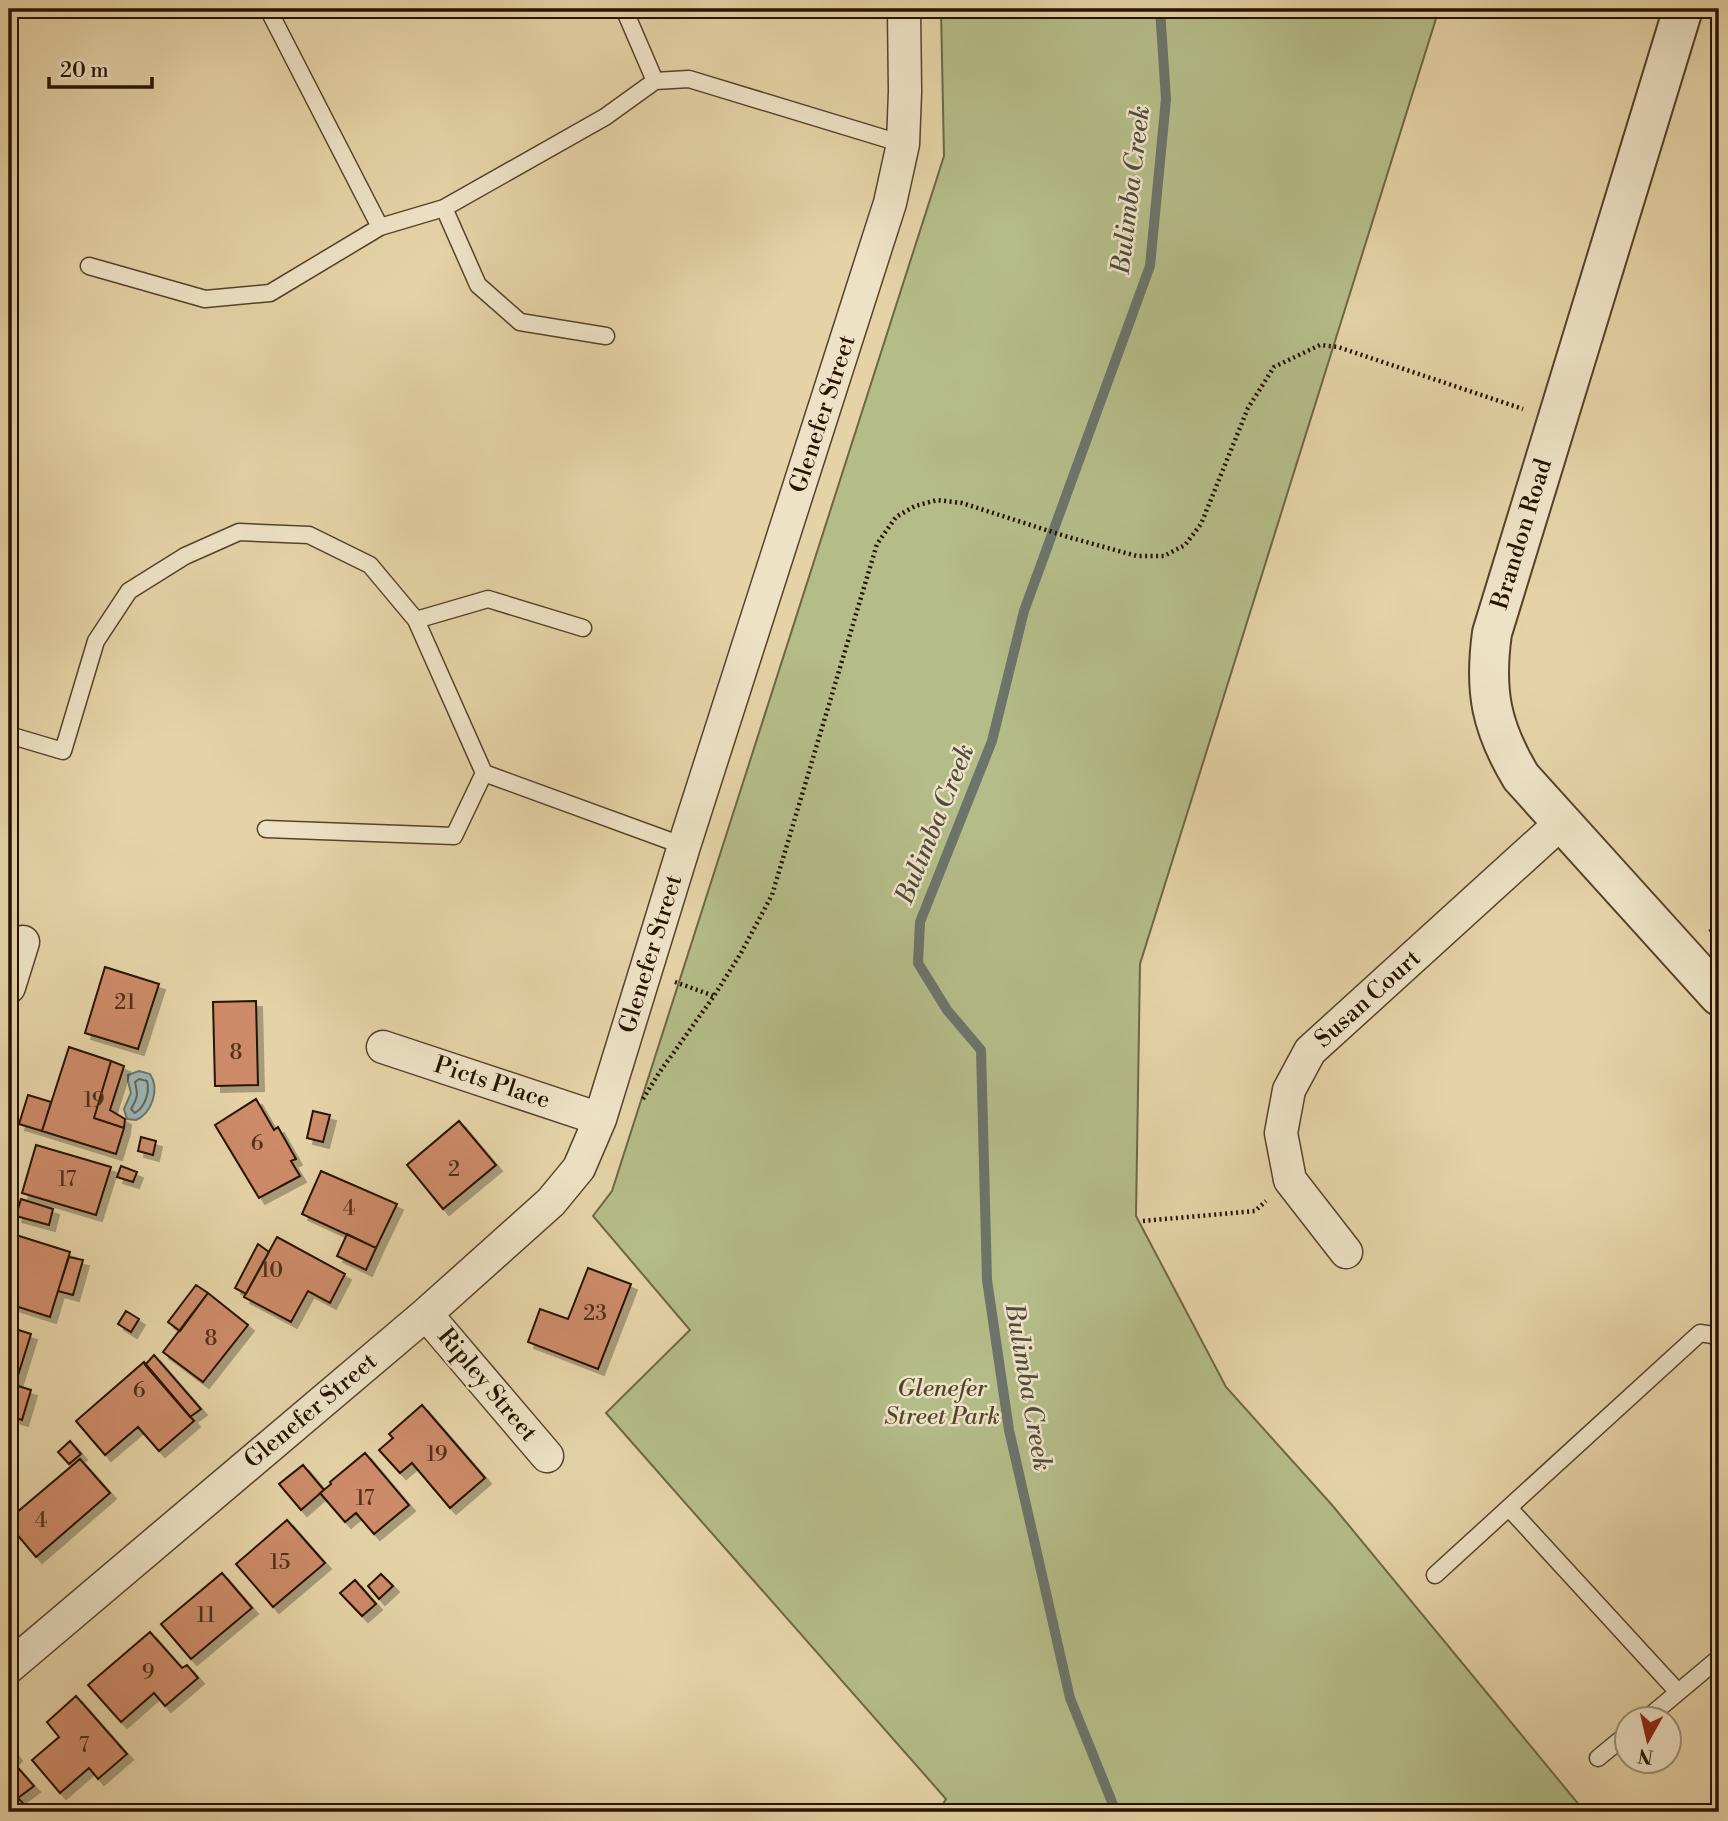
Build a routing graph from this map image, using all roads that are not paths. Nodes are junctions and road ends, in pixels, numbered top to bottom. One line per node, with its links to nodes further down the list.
1 (268, 9): 8 (lane)
2 (624, 9): 5 (lane)
3 (904, 9): 6 (street, Glenefer Street)
4 (1683, 9): 15 (street, Brandon Road)
5 (656, 81): 6 (lane); 7 (lane)
6 (903, 144): 17 (street, Glenefer Street)
7 (444, 208): 8 (lane); 10 (lane)
8 (380, 227): 9 (lane)
9 (89, 266)
10 (606, 336)
11 (416, 620): 12 (lane); 13 (lane); 14 (lane)
12 (583, 628)
13 (9, 734)
14 (484, 773): 16 (lane); 17 (lane)
15 (1562, 822): 20 (street, Brandon Road); 23 (street, Susan Court)
16 (266, 829)
17 (684, 846): 22 (street, Glenefer Street)
18 (23, 942): 19 (street)
19 (9, 987)
20 (1719, 996)
21 (383, 1047): 22 (street, Picts Place)
22 (600, 1119): 24 (street, Glenefer Street)
23 (1346, 1252)
24 (426, 1314): 26 (street, Ripley Street); 30 (street, Glenefer Street)
25 (1719, 1336): 27 (lane)
26 (547, 1457)
27 (1508, 1508): 28 (lane); 31 (lane)
28 (1435, 1575)
29 (1719, 1658): 31 (lane)
30 (9, 1667)
31 (1678, 1692): 32 (lane)
32 (1662, 1706)
33 (1612, 1747): 34 (lane)
34 (1598, 1759)

